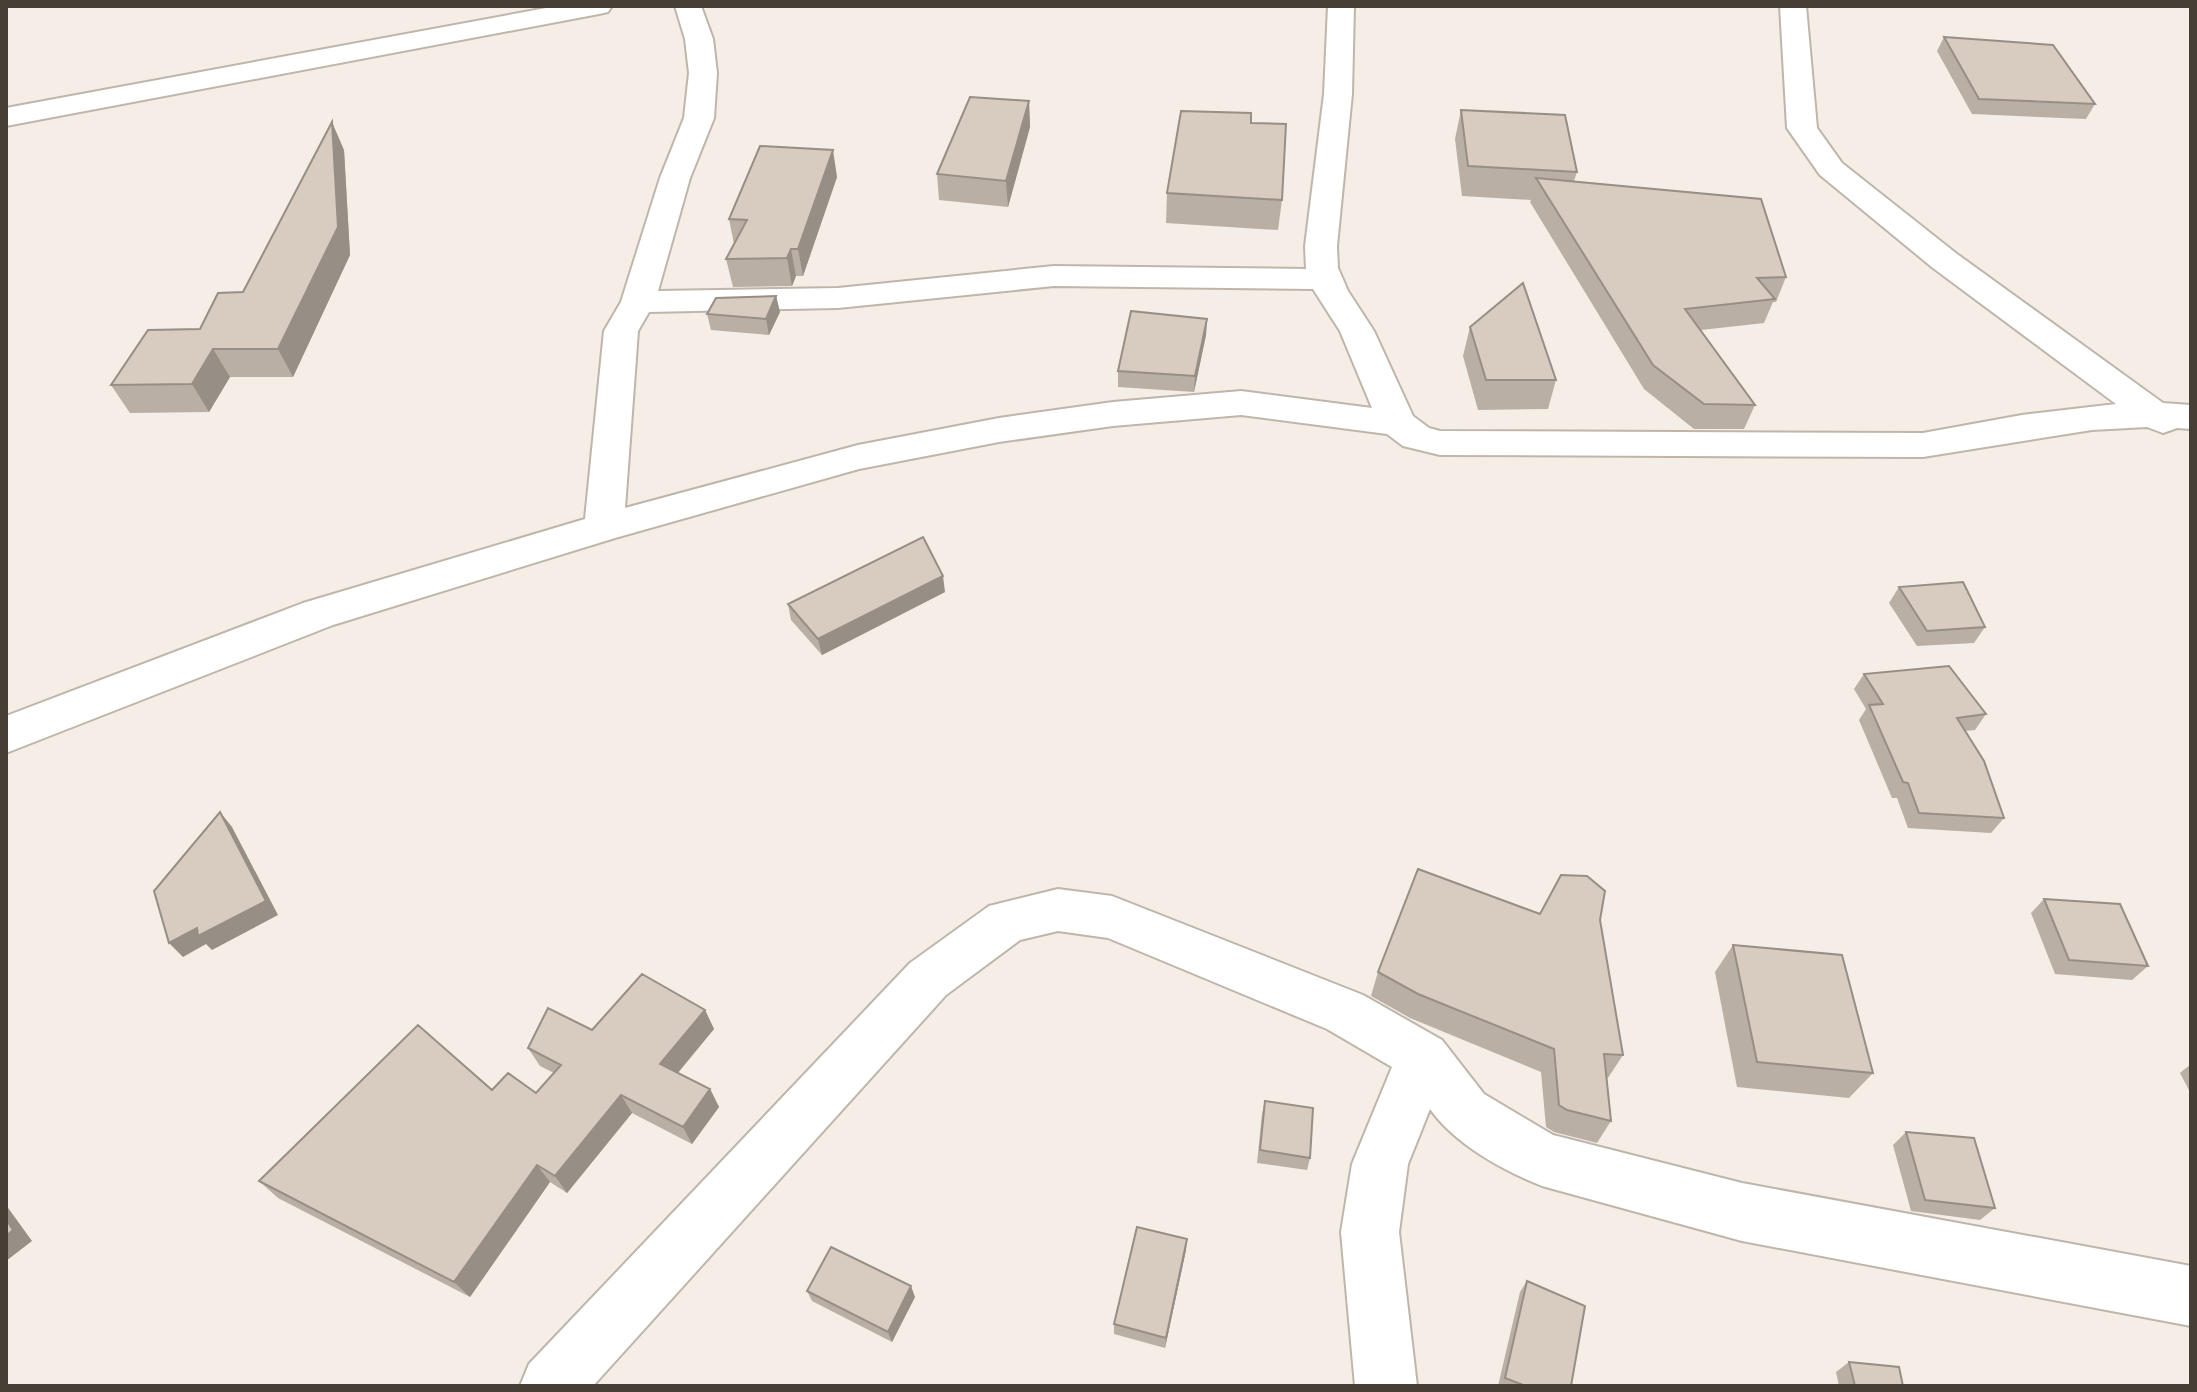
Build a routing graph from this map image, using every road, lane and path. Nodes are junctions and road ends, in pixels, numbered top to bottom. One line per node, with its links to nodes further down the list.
1 (599, 6): 5 (street)
2 (688, 6): 7 (street)
3 (1341, 6): 6 (street)
4 (1793, 6): 8 (street)
5 (6, 117)
6 (1326, 279): 7 (street); 10 (street)
7 (638, 302): 12 (street)
8 (2152, 413): 9 (street); 10 (street); 11 (street)
9 (2191, 417)
10 (1397, 423): 12 (street)
11 (2191, 442)
12 (604, 527): 13 (street)
13 (6, 735)
14 (1423, 1057): 15 (street); 16 (street); 17 (street)
15 (2191, 1296)
16 (551, 1386)
17 (1386, 1386)

